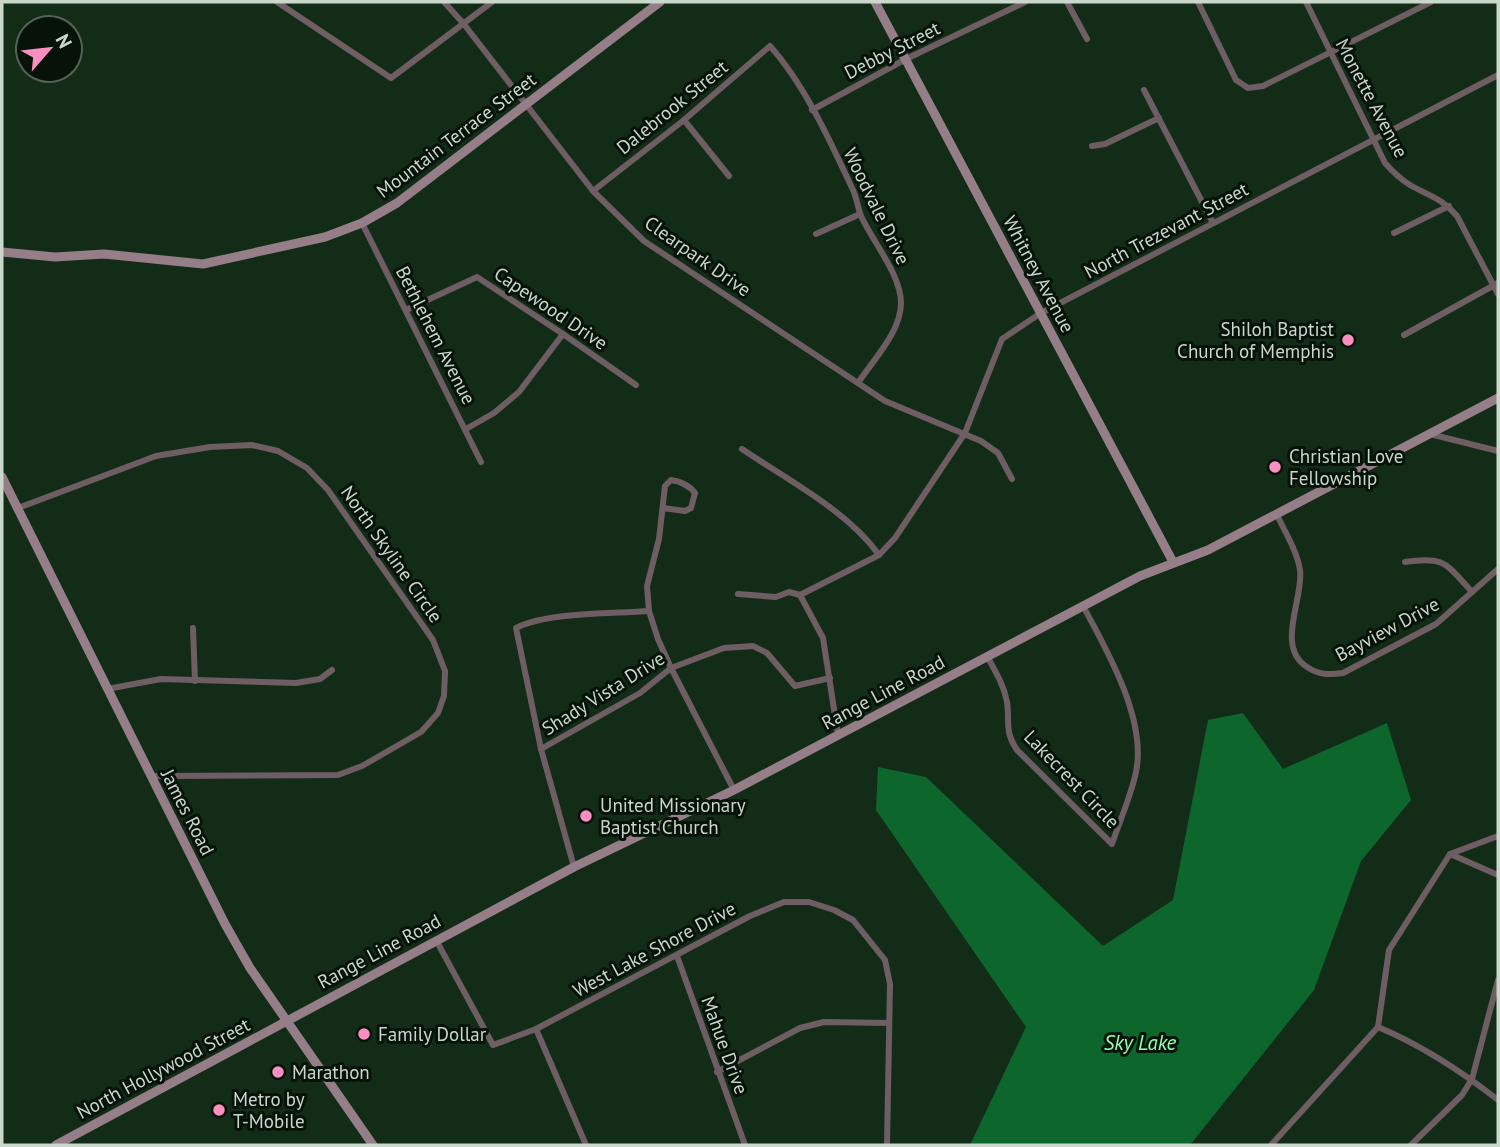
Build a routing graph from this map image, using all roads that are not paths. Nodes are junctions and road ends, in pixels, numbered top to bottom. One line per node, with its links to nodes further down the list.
1 (277, 2): 11 (street)
2 (444, 2): 11 (street, Clearpark Drive)
3 (492, 2): 11 (street)
4 (660, 2): 18 (main road, Mountain Terrace Street)
5 (875, 2): 15 (main road, Whitney Avenue)
6 (1025, 2): 15 (street, Debby Street)
7 (1067, 2): 12 (street)
8 (1198, 2): 14 (street)
9 (1306, 2): 14 (street, Monette Avenue)
10 (1431, 2): 14 (street)
11 (463, 23): 18 (street, Clearpark Drive)
12 (1087, 39)
13 (769, 46): 19 (street, Woodvale Drive); 21 (street, Dalebrook Street)
14 (1329, 53): 22 (street, Monette Avenue)
15 (906, 60): 19 (street, Debby Street); 36 (main road, Whitney Avenue)
16 (1498, 75): 22 (street, North Trezevant Street)
17 (1144, 90): 20 (street)
18 (526, 105): 25 (street, Clearpark Drive); 28 (main road, Mountain Terrace Street)
19 (812, 110): 27 (street, Woodvale Drive)
20 (1159, 118): 23 (street); 29 (street)
21 (684, 120): 24 (street); 25 (street, Dalebrook Street)
22 (1372, 140): 26 (street, Monette Avenue); 29 (street, North Trezevant Street)
23 (1093, 146)
24 (729, 176)
25 (593, 191): 39 (street, Clearpark Drive)
26 (1449, 206): 30 (street); 33 (street, Monette Avenue)
27 (860, 214): 31 (street); 39 (street, Woodvale Drive)
28 (362, 223): 32 (main road, Mountain Terrace Street); 35 (street, Bethlehem Avenue)
29 (1213, 223): 36 (street, North Trezevant Street)
30 (1394, 233)
31 (816, 234)
32 (2, 252)
33 (1496, 285): 34 (street, Monette Avenue); 38 (street)
34 (1498, 294)
35 (406, 310): 37 (street, Capewood Drive); 42 (street, Bethlehem Avenue)
36 (1041, 313): 43 (street, North Trezevant Street); 54 (main road, Whitney Avenue)
37 (563, 334): 40 (street, Capewood Drive); 42 (street)
38 (1404, 335)
39 (858, 383): 43 (street, Clearpark Drive)
40 (636, 385)
41 (1498, 398): 44 (main road, Range Line Road)
42 (466, 429): 47 (street, Bethlehem Avenue)
43 (965, 433): 49 (street, Clearpark Drive); 53 (street, North Trezevant Street)
44 (1430, 434): 46 (street); 52 (main road, Range Line Road)
45 (742, 449): 53 (street)
46 (1498, 451)
47 (481, 462)
48 (2, 477): 50 (main road, James Road)
49 (1012, 479)
50 (18, 508): 68 (main road, James Road); 71 (street, North Skyline Circle)
51 (663, 508): 51 (street); 61 (street)
52 (1277, 515): 54 (main road, Range Line Road); 57 (street, Bayview Drive)
53 (878, 555): 59 (street, North Trezevant Street)
54 (1173, 562): 60 (main road, Range Line Road)
55 (1405, 562): 57 (street)
56 (1498, 569): 57 (street, Bayview Drive)
57 (1472, 592)
58 (738, 594): 59 (street)
59 (800, 595): 66 (street)
60 (1083, 606): 63 (main road, Range Line Road); 63 (street, Lakecrest Circle)
61 (649, 611): 64 (street); 70 (street)
62 (193, 628): 67 (street)
63 (987, 656): 69 (main road, Range Line Road)
64 (671, 668): 66 (street, Shady Vista Drive); 70 (street, Shady Vista Drive); 72 (street)
65 (332, 670): 67 (street)
66 (830, 678): 69 (street)
67 (195, 681): 68 (street)
68 (107, 689): 71 (main road, James Road)
69 (838, 736): 72 (main road, Range Line Road)
70 (541, 749): 75 (street)
71 (150, 776): 80 (main road, James Road)
72 (734, 790): 75 (main road, Range Line Road)
73 (1498, 836): 74 (street)
74 (1450, 854): 76 (street); 82 (street)
75 (573, 867): 77 (main road, Range Line Road)
76 (1498, 875)
77 (436, 940): 80 (main road, Range Line Road); 83 (street, West Lake Shore Drive)
78 (677, 956): 81 (street, West Lake Shore Drive); 83 (street, West Lake Shore Drive); 84 (street, Mahue Drive)
79 (1498, 980): 85 (street)
80 (287, 1021): 87 (main road, North Hollywood Street); 88 (main road, James Road)
81 (890, 1023): 84 (street); 91 (street)
82 (1378, 1027): 85 (street); 92 (street)
83 (536, 1029): 89 (street)
84 (717, 1072): 90 (street, Mahue Drive)
85 (1472, 1079): 86 (street); 93 (street)
86 (1498, 1100)
87 (56, 1145)
88 (373, 1145)
89 (586, 1145)
90 (745, 1145)
91 (887, 1145)
92 (1271, 1145)
93 (1411, 1145)

